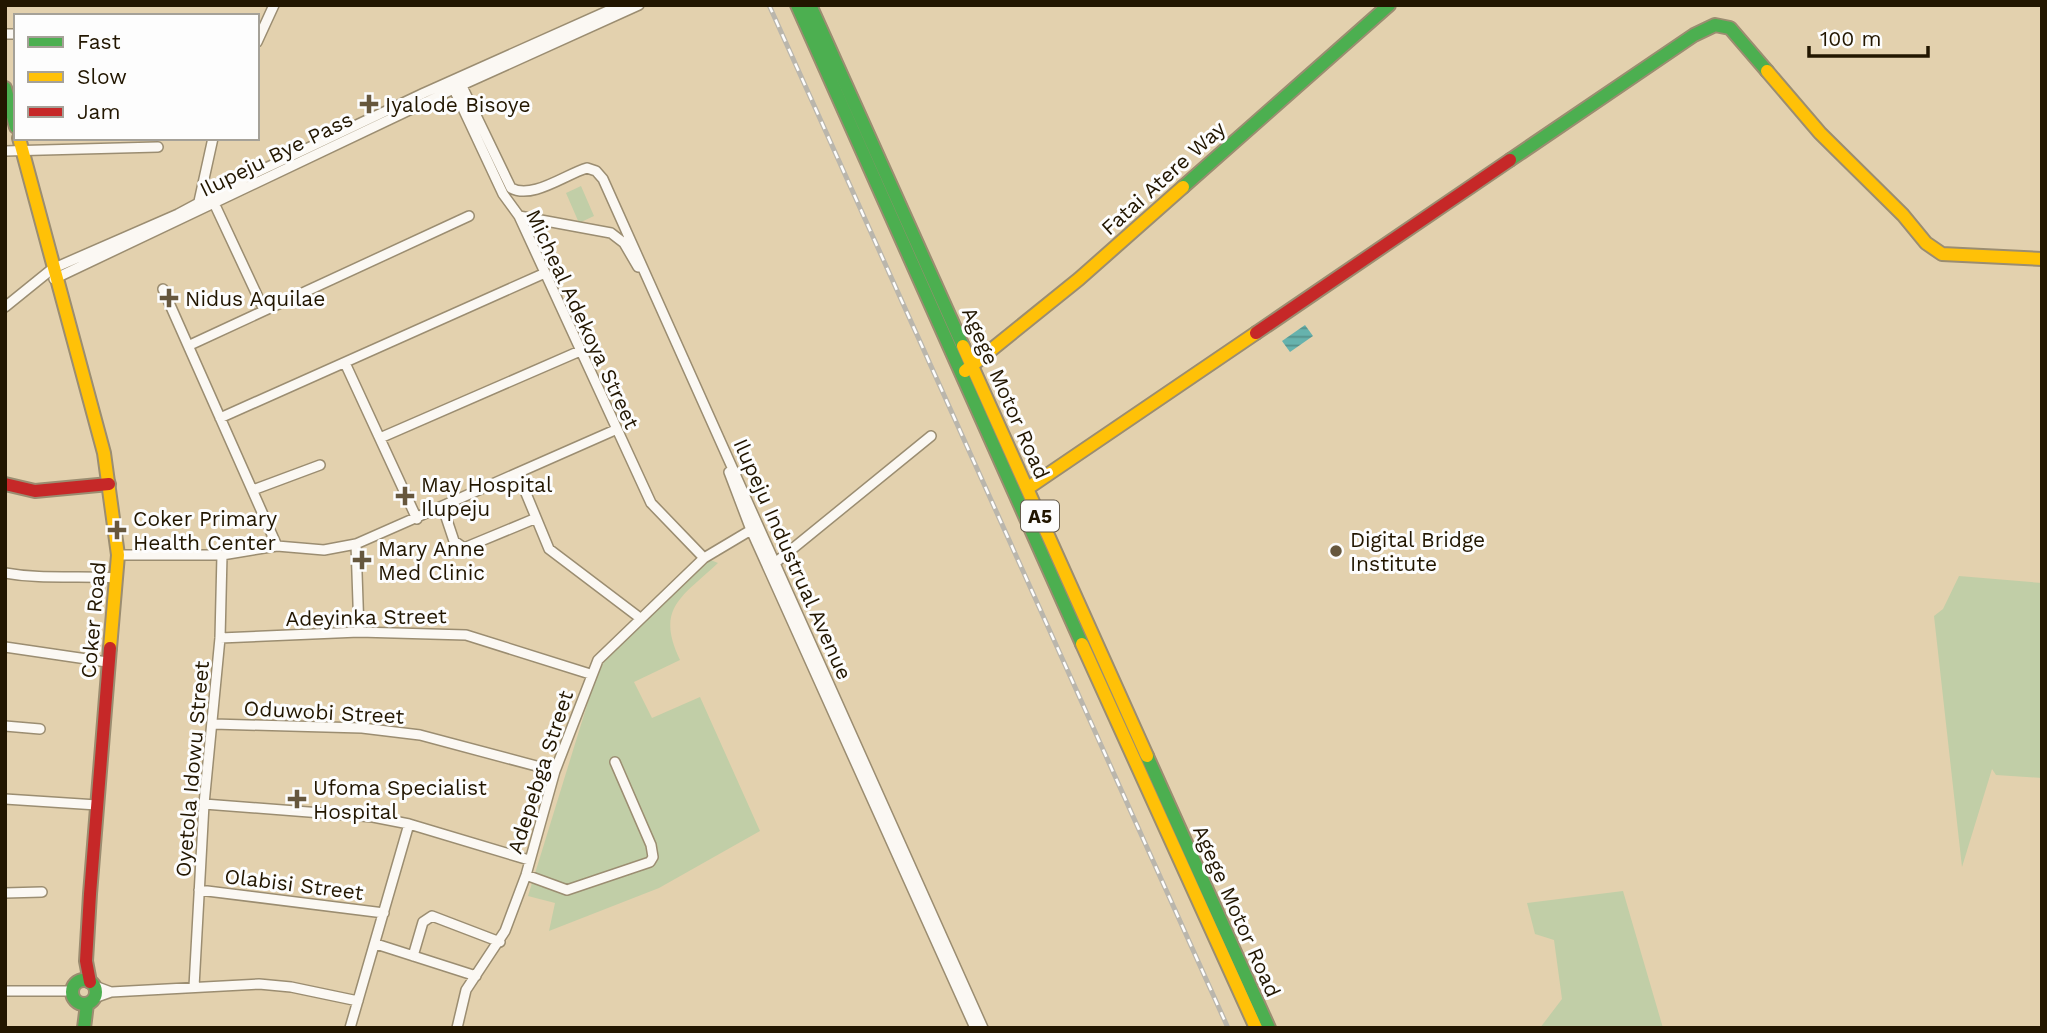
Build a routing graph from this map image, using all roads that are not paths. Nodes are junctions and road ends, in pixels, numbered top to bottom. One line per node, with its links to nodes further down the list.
1 (274, 5): 7 (street)
2 (621, 5): 8 (street, Ilupeju Bye Pass)
3 (639, 5): 8 (street, Ilupeju Bye Pass)
4 (797, 5): 30 (main road, Agege Motor Road / A5)
5 (810, 5): 29 (main road, Agege Motor Road / A5)
6 (1389, 5): 29 (main road, Fatai Atere Way)
7 (261, 26)
8 (456, 83): 15 (street, Micheal Adekoya Street); 16 (street, Ilupeju Bye Pass); 17 (street, Ilupeju Bye Pass); 19 (street, Micheal Adekoya Street)
9 (5, 88): 10 (main road)
10 (14, 120)
11 (213, 140): 17 (street)
12 (20, 144): 13 (street); 14 (street); 22 (main road, Coker Road)
13 (158, 147)
14 (5, 151)
15 (531, 191): 50 (street, Ilupeju Industrual Avenue)
16 (214, 203): 17 (street, Ilupeju Bye Pass); 25 (street)
17 (198, 207): 22 (street, Ilupeju Bye Pass)
18 (469, 216): 25 (street)
19 (519, 216): 21 (street, Micheal Adekoya Street); 44 (street, Ilupeju Industrual Avenue)
20 (2042, 259): 39 (main road)
21 (545, 273): 27 (street, Micheal Adekoya Street); 28 (street)
22 (49, 276): 24 (street, Ilupeju Bye Pass); 38 (main road, Coker Road)
23 (163, 289): 26 (street)
24 (5, 307)
25 (264, 310): 26 (street)
26 (190, 345): 31 (street)
27 (580, 351): 32 (street, Micheal Adekoya Street); 34 (street)
28 (345, 363): 31 (street); 34 (street)
29 (973, 368): 30 (main road, Fatai Atere Way); 39 (main road, Agege Motor Road / A5)
30 (959, 374): 87 (main road, Agege Motor Road / A5)
31 (220, 418): 40 (street)
32 (615, 430): 36 (street); 49 (street, Micheal Adekoya Street)
33 (931, 436): 50 (street)
34 (380, 438): 42 (street)
35 (320, 466): 40 (street)
36 (517, 474): 41 (street); 43 (street)
37 (5, 484): 38 (main road)
38 (109, 484): 47 (main road, Coker Road)
39 (1028, 488): 88 (main road, Agege Motor Road / A5)
40 (253, 490): 46 (street)
41 (443, 508): 42 (street); 43 (street)
42 (417, 519): 45 (street)
43 (534, 519): 53 (street)
44 (751, 530): 49 (street, Adepebga Street); 85 (street, Ilupeju Industrual Avenue)
45 (356, 544): 46 (street); 54 (street)
46 (277, 546): 48 (street)
47 (118, 555): 48 (street); 52 (main road, Coker Road)
48 (222, 555): 55 (street, Oyetola Idowu Street)
49 (704, 558): 53 (street, Adepebga Street)
50 (775, 562): 86 (street, Ilupeju Industrual Avenue)
51 (5, 573): 52 (street)
52 (116, 578): 57 (main road, Coker Road)
53 (640, 618): 58 (street, Adepebga Street)
54 (359, 632): 55 (street, Adeyinka Street); 58 (street, Adeyinka Street)
55 (220, 638): 59 (street, Oyetola Idowu Street)
56 (5, 647): 57 (street)
57 (107, 662): 66 (main road, Coker Road)
58 (590, 674): 63 (street, Adepebga Street)
59 (213, 724): 63 (street, Oduwobi Street); 65 (street, Oyetola Idowu Street)
60 (5, 726): 61 (street)
61 (40, 729)
62 (615, 762): 69 (street)
63 (555, 771): 68 (street, Adepebga Street)
64 (5, 799): 66 (street)
65 (204, 804): 67 (street); 70 (street, Oyetola Idowu Street)
66 (97, 805): 80 (main road, Coker Road)
67 (409, 824): 68 (street); 73 (street)
68 (529, 860): 69 (street, Adepebga Street)
69 (526, 875): 74 (street, Adepebga Street)
70 (199, 890): 73 (street, Olabisi Street); 78 (street, Oyetola Idowu Street)
71 (42, 892): 72 (street)
72 (5, 893)
73 (384, 913): 75 (street)
74 (500, 942): 76 (street); 77 (street, Adepebga Street)
75 (376, 944): 76 (street); 81 (street)
76 (413, 957): 77 (street)
77 (475, 976): 84 (street, Adepebga Street)
78 (194, 987): 80 (street); 81 (street)
79 (5, 992): 80 (street)
80 (85, 992): 82 (main road, Coker Road)
81 (358, 1001): 83 (street)
82 (84, 1026)
83 (350, 1028)
84 (457, 1028)
85 (975, 1028)
86 (983, 1028)
87 (1256, 1028)
88 (1269, 1028)

